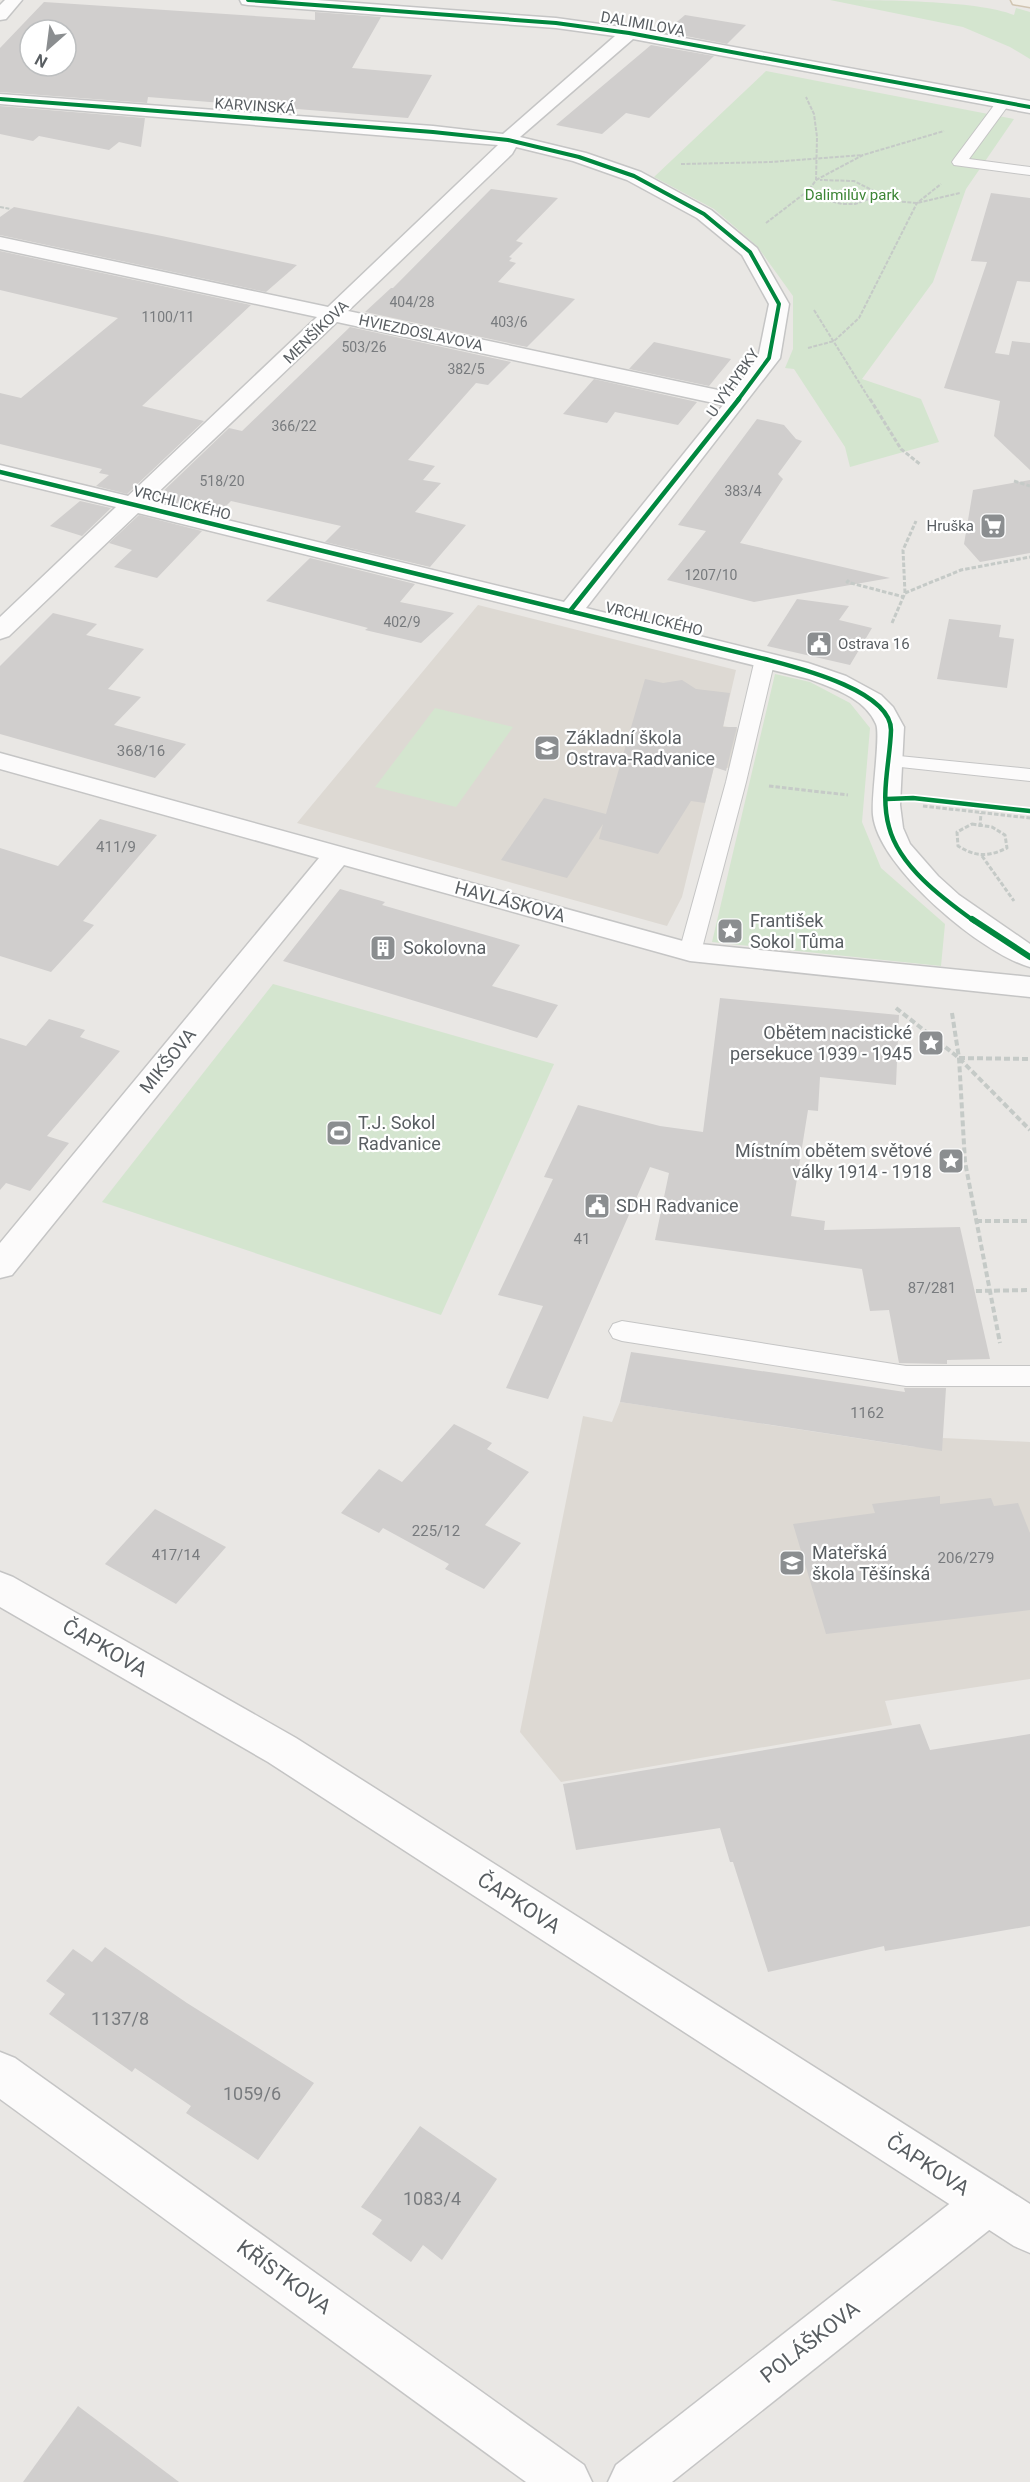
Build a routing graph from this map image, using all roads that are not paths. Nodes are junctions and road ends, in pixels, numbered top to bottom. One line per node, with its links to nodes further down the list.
1 (14, 0): 5 (street)
2 (248, 0): 6 (street, DALIMILOVA)
3 (1019, 0): 4 (main road)
4 (1030, 2)
5 (0, 15)
6 (629, 33): 8 (street, DALIMILOVA); 10 (street, MENŠÍKOVA)
7 (0, 99): 10 (street, KARVINSKÁ)
8 (1003, 103): 9 (street, DALIMILOVA); 11 (lane)
9 (1030, 107)
10 (508, 140): 13 (street, MENŠÍKOVA); 14 (street, U VÝHYBKY)
11 (1030, 171)
12 (0, 243): 13 (street, HVIEZDOSLAVOVA)
13 (333, 315): 14 (street, HVIEZDOSLAVOVA); 16 (street, MENŠÍKOVA)
14 (737, 401): 17 (street, U VÝHYBKY)
15 (0, 472): 16 (street, VRCHLICKÉHO)
16 (135, 504): 17 (street, VRCHLICKÉHO); 18 (street, MENŠÍKOVA)
17 (570, 611): 19 (street, VRCHLICKÉHO)
18 (0, 631)
19 (765, 659): 21 (street, VRCHLICKÉHO); 24 (lane)
20 (0, 761): 23 (street, HAVLÁSKOVA)
21 (889, 762): 22 (lane); 25 (street, VRCHLICKÉHO)
22 (1030, 775)
23 (337, 855): 24 (street, HAVLÁSKOVA); 27 (street, MIKŠOVA)
24 (690, 952): 26 (street, HAVLÁSKOVA)
25 (1030, 957)
26 (1030, 987)
27 (0, 1266)
28 (622, 1331): 29 (lane)
29 (1019, 1376)
30 (0, 1588): 32 (street, ČAPKOVA)
31 (0, 2073): 34 (street, KŘÍSTKOVA)
32 (987, 2203): 33 (street, ČAPKOVA); 35 (street, POLÁŠKOVA)
33 (1030, 2230)
34 (567, 2482)
35 (633, 2482)

